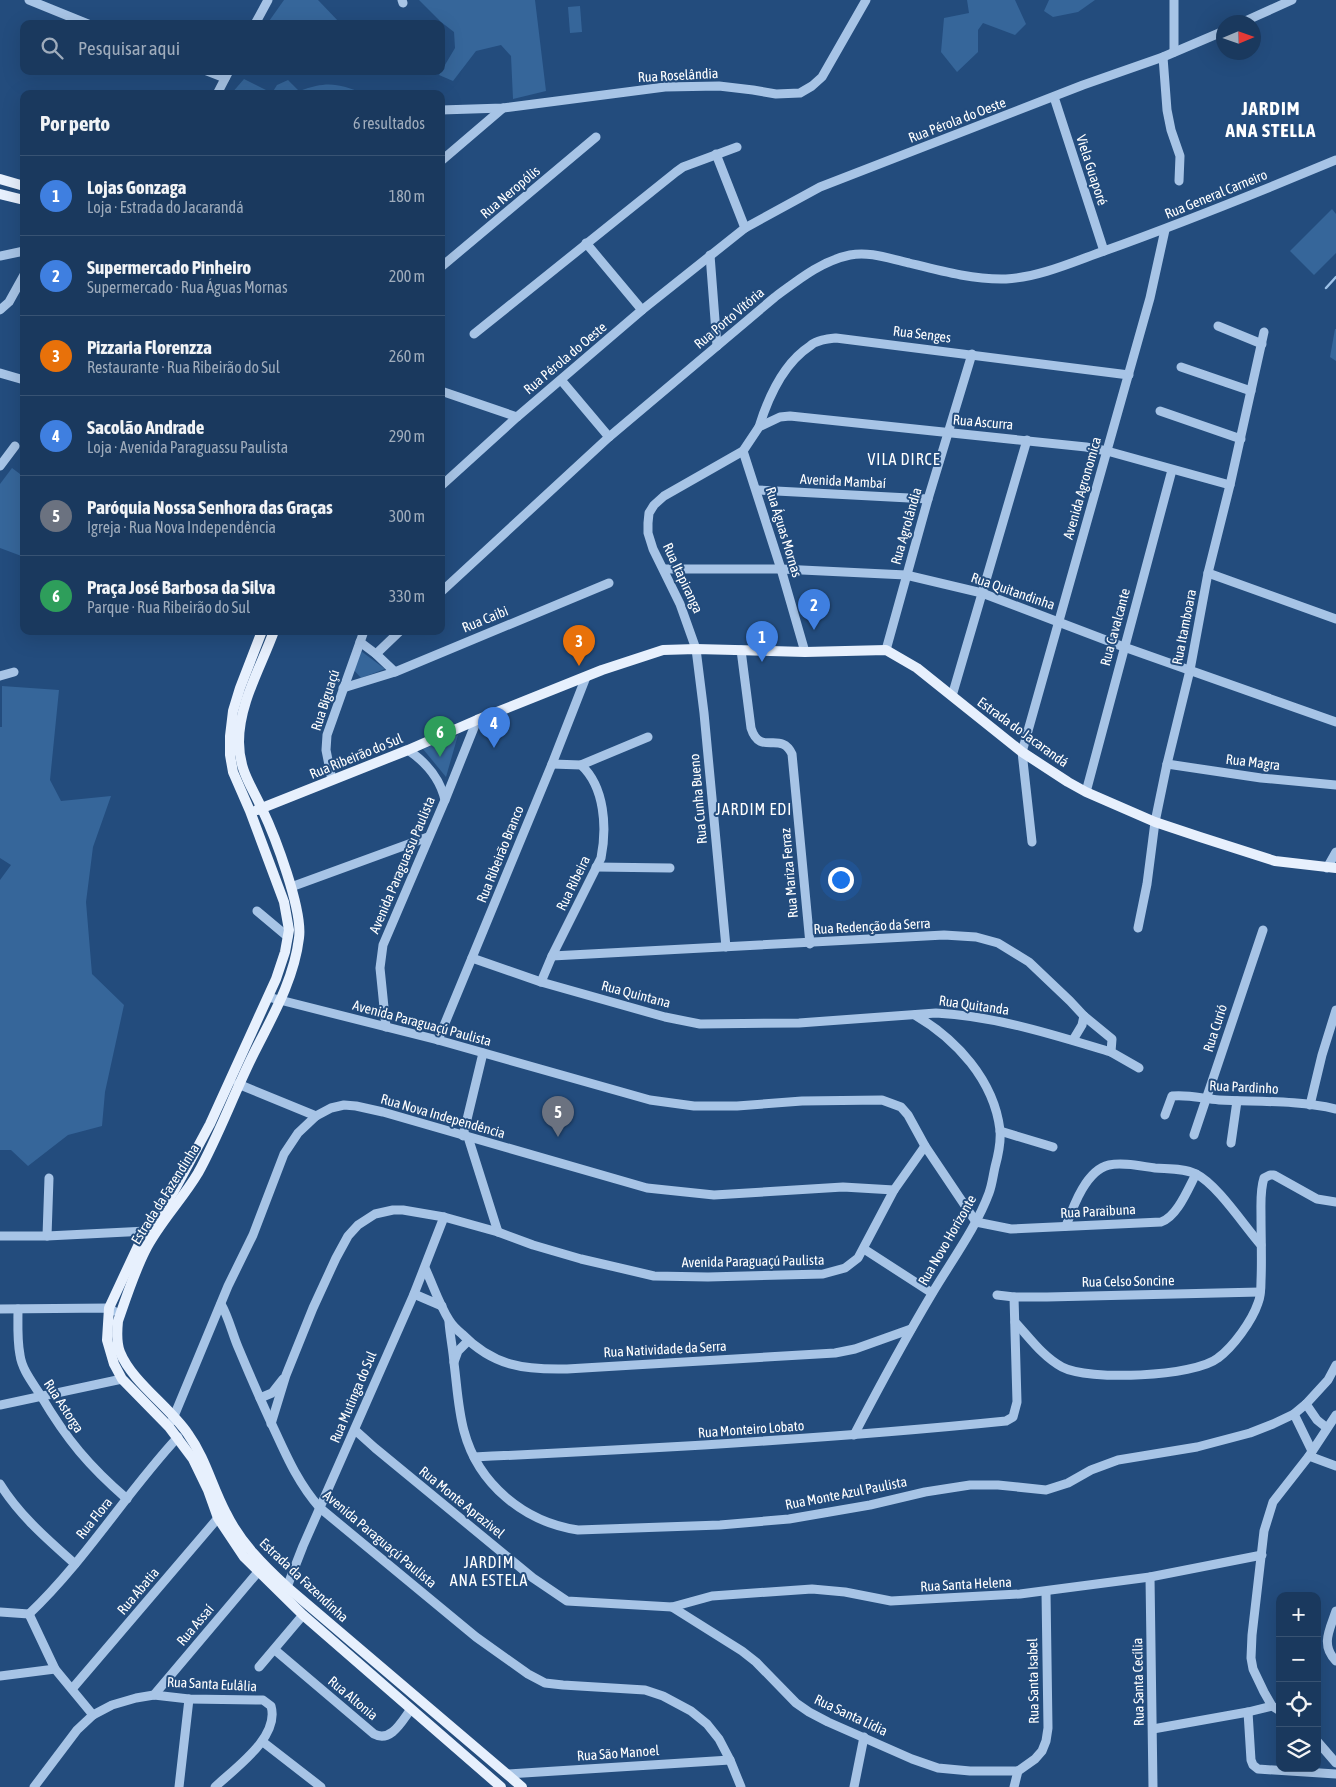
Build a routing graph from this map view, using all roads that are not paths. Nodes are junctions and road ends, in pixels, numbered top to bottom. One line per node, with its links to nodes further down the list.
1 (29, 0): 7 (street)
2 (268, 0): 8 (street)
3 (866, 0): 15 (street, Rua Roselândia)
4 (1174, 0): 10 (street)
5 (1292, 0): 6 (street)
6 (1259, 15)
7 (78, 20)
8 (257, 20)
9 (1216, 34): 10 (street, Rua Pérola do Oeste)
10 (1174, 52): 11 (street, Rua Pérola do Oeste)
11 (1163, 57): 14 (street, Rua Pérola do Oeste); 23 (street)
12 (227, 75): 13 (street)
13 (219, 90)
14 (1054, 97): 27 (street, Rua Pérola do Oeste); 30 (street, Viela Guaporé)
15 (503, 108): 16 (street, Rua Roselândia); 20 (street)
16 (445, 110)
17 (596, 137): 34 (street, Rua Neropólis)
18 (737, 146): 19 (street)
19 (716, 154): 27 (street); 29 (street)
20 (445, 158)
21 (1336, 160): 28 (street, Rua General Carneiro)
22 (0, 179): 24 (main road)
23 (1179, 181)
24 (20, 185)
25 (0, 194): 26 (main road)
26 (20, 201)
27 (745, 228): 32 (street, Rua Pérola do Oeste)
28 (1165, 230): 30 (street, Rua General Carneiro); 46 (street, Avenida Agronomica)
29 (586, 243): 37 (street); 40 (street)
30 (1104, 251): 42 (street, Rua Porto Vitória)
31 (20, 252): 33 (street)
32 (710, 255): 37 (street, Rua Pérola do Oeste); 42 (street)
33 (0, 256)
34 (445, 264)
35 (20, 282): 36 (street)
36 (0, 310)
37 (642, 310): 48 (street, Rua Pérola do Oeste)
38 (1218, 326): 41 (street)
39 (1264, 332): 41 (street, Rua Itamboara)
40 (474, 334)
41 (1262, 344): 49 (street, Rua Itamboara)
42 (717, 346): 55 (street, Rua Porto Vitória)
43 (972, 354): 46 (street, Rua Senges); 53 (street, Rua Senges); 54 (street, Rua Agrolândia)
44 (1181, 367): 49 (street)
45 (0, 373): 47 (street)
46 (1128, 375): 60 (street, Avenida Agronomica)
47 (20, 379)
48 (560, 380): 52 (street, Rua Pérola do Oeste); 55 (street)
49 (1252, 391): 56 (street, Rua Itamboara)
50 (445, 392): 52 (street)
51 (1160, 411): 56 (street)
52 (516, 417): 63 (street, Rua Pérola do Oeste)
53 (759, 427): 54 (street, Rua Ascurra); 59 (street)
54 (948, 433): 57 (street, Rua Ascurra); 66 (street, Rua Agrolândia)
55 (609, 437): 72 (street, Rua Porto Vitória)
56 (1241, 439): 64 (street, Rua Itamboara)
57 (1027, 440): 60 (street, Rua Ascurra); 73 (street)
58 (15, 446): 61 (street)
59 (743, 451): 65 (street, Rua Águas Mornas); 67 (street, Rua Itapiranga)
60 (1107, 451): 62 (street, Rua Ascurra); 75 (street, Avenida Agronomica)
61 (0, 466)
62 (1172, 470): 64 (street, Rua Ascurra); 81 (street, Rua Cavalcante)
63 (445, 482)
64 (1230, 485): 69 (street, Rua Itamboara)
65 (757, 490): 66 (street, Avenida Mambaí); 68 (street, Rua Águas Mornas)
66 (928, 499): 70 (street, Rua Agrolândia)
67 (664, 569): 68 (street, Rua Quitandinha); 82 (street, Rua Itapiranga)
68 (781, 569): 70 (street, Rua Quitandinha); 85 (street, Rua Águas Mornas)
69 (1208, 573): 74 (street); 87 (street, Rua Itamboara)
70 (906, 575): 73 (street, Rua Quitandinha); 84 (street, Rua Agrolândia)
71 (609, 583): 89 (street, Rua Caibi)
72 (445, 588)
73 (982, 593): 75 (street, Rua Quitandinha); 93 (street)
74 (1336, 619)
75 (1058, 621): 81 (street, Rua Quitandinha); 98 (street, Avenida Agronomica)
76 (260, 635): 107 (main road, Estrada da Fazendinha)
77 (272, 635): 106 (main road, Estrada da Fazendinha)
78 (363, 635): 80 (street, Rua Biguaçú)
79 (396, 635): 86 (street)
80 (360, 642): 86 (street); 92 (street, Rua Biguaçú)
81 (1124, 647): 87 (street, Rua Quitandinha); 104 (street, Rua Cavalcante)
82 (696, 649): 83 (main road); 91 (main road, Rua Ribeirão do Sul); 121 (street, Rua Cunha Bueno)
83 (741, 650): 85 (main road); 120 (street, Rua Mariza Ferraz)
84 (886, 650): 85 (main road); 93 (main road, Estrada do Jacarandá)
85 (805, 652)
86 (376, 654): 89 (street)
87 (1190, 670): 95 (street, Rua Quitandinha); 100 (street, Rua Itamboara)
88 (14, 672): 90 (street)
89 (395, 672): 92 (street, Rua Caibi)
90 (0, 676)
91 (586, 677): 94 (main road, Rua Ribeirão do Sul); 99 (street, Rua Ribeirão Branco)
92 (342, 688): 102 (street, Rua Biguaçú)
93 (952, 696): 98 (main road, Estrada do Jacarandá)
94 (477, 720): 97 (main road, Rua Ribeirão do Sul); 105 (street, Avenida Paraguassu Paulista)
95 (1336, 722)
96 (648, 737): 101 (street)
97 (408, 750): 102 (main road, Rua Ribeirão do Sul); 105 (street)
98 (1022, 752): 104 (main road, Estrada do Jacarandá); 110 (street)
99 (552, 764): 101 (street); 123 (street, Rua Ribeirão Branco)
100 (1167, 764): 103 (street, Rua Magra); 108 (street, Rua Itamboara)
101 (581, 765): 112 (street, Rua Ribeira)
102 (332, 780): 106 (main road, Rua Ribeirão do Sul)
103 (1336, 786)
104 (1086, 792): 108 (main road, Estrada do Jacarandá)
105 (445, 800): 109 (street, Avenida Paraguassu Paulista)
106 (262, 808): 107 (main road, Rua Ribeirão do Sul); 115 (main road, Estrada da Fazendinha)
107 (250, 811): 119 (main road, Estrada da Fazendinha)
108 (1155, 822): 114 (main road, Estrada do Jacarandá); 117 (street, Rua Itamboara)
109 (428, 837): 115 (street); 131 (street, Avenida Paraguassu Paulista)
110 (1032, 842)
111 (1336, 852): 114 (street)
112 (596, 867): 113 (street); 122 (street, Rua Ribeira)
113 (670, 868)
114 (1332, 868)
115 (291, 888): 126 (main road, Estrada da Fazendinha)
116 (257, 911): 119 (street)
117 (1138, 928)
118 (1262, 930): 138 (street, Rua Curió)
119 (288, 937): 125 (main road, Estrada da Fazendinha)
120 (810, 944): 121 (street, Rua Redenção da Serra); 129 (street, Rua Redenção da Serra)
121 (726, 948): 122 (street, Rua Redenção da Serra)
122 (552, 956): 124 (street, Rua Ribeira)
123 (472, 958): 124 (street, Rua Quintana); 132 (street, Rua Ribeirão Branco)
124 (541, 982): 130 (street, Rua Quintana)
125 (268, 997): 126 (street, Avenida Paraguaçú Paulista); 157 (main road, Estrada da Fazendinha)
126 (280, 1001): 131 (street, Avenida Paraguaçú Paulista); 137 (main road, Estrada da Fazendinha)
127 (1336, 1010): 140 (street)
128 (914, 1015): 130 (street, Rua Quitanda); 133 (street, Rua Quitanda); 144 (street, Rua Novo Horizonte)
129 (1084, 1016): 133 (street); 134 (street, Rua Redenção da Serra)
130 (799, 1023)
131 (386, 1026): 132 (street, Avenida Paraguaçú Paulista)
132 (438, 1040): 135 (street, Avenida Paraguaçú Paulista)
133 (1073, 1040): 134 (street, Rua Quitanda)
134 (1111, 1052): 136 (street)
135 (484, 1053): 146 (street); 148 (street, Avenida Paraguaçú Paulista)
136 (1139, 1068)
137 (238, 1084): 143 (street); 174 (main road, Estrada da Fazendinha)
138 (1206, 1099): 139 (street, Rua Pardinho); 142 (street, Rua Pardinho); 145 (street, Rua Curió)
139 (1238, 1101): 140 (street, Rua Pardinho); 147 (street)
140 (1310, 1105): 141 (street, Rua Pardinho)
141 (1336, 1109)
142 (1165, 1115)
143 (316, 1116): 146 (street, Rua Nova Independência); 169 (street, Rua Nova Independência)
144 (1000, 1131): 149 (street); 155 (street, Rua Novo Horizonte)
145 (1194, 1135)
146 (466, 1137): 152 (street, Rua Nova Independência); 158 (street)
147 (1232, 1143)
148 (925, 1146): 152 (street, Avenida Paraguaçú Paulista); 155 (street)
149 (1052, 1148)
150 (1196, 1174): 156 (street, Rua Paraibuna); 156 (street); 161 (street)
151 (49, 1178): 160 (street)
152 (894, 1190): 162 (street, Avenida Paraguaçú Paulista)
153 (1336, 1204): 161 (street)
154 (444, 1217): 158 (street, Avenida Paraguaçú Paulista); 163 (street, Rua Mutinga do Sul); 183 (street, Avenida Paraguaçú Paulista)
155 (976, 1222): 156 (street, Rua Paraibuna); 165 (street, Rua Novo Horizonte)
156 (1066, 1226)
157 (147, 1231): 160 (street); 171 (main road, Estrada da Fazendinha)
158 (498, 1232): 162 (street, Avenida Paraguaçú Paulista)
159 (0, 1236): 160 (street)
160 (47, 1236)
161 (1261, 1245): 164 (street)
162 (864, 1249): 165 (street)
163 (425, 1268): 166 (street, Rua Mutinga do Sul); 170 (street, Rua Natividade da Serra)
164 (1260, 1292): 168 (street, Rua Celso Soncine); 177 (street)
165 (932, 1293): 179 (street, Rua Novo Horizonte)
166 (414, 1294): 170 (street); 195 (street, Rua Mutinga do Sul)
167 (997, 1295): 168 (street, Rua Celso Soncine)
168 (1014, 1298): 177 (street)
169 (221, 1304): 175 (street, Rua Nova Independência); 178 (street)
170 (442, 1306): 176 (street, Rua Natividade da Serra)
171 (109, 1308): 173 (street); 174 (street); 184 (main road, Estrada da Fazendinha)
172 (0, 1309): 173 (street)
173 (18, 1309): 185 (street, Rua Astorga)
174 (121, 1314): 191 (main road, Estrada da Fazendinha)
175 (214, 1321): 178 (street); 191 (street, Rua Nova Independência)
176 (449, 1322): 180 (street, Rua Natividade da Serra); 181 (street, Rua Monte Azul Paulista)
177 (1015, 1322): 196 (street, Rua Monteiro Lobato)
178 (230, 1325): 186 (street)
179 (911, 1329): 180 (street, Rua Natividade da Serra); 196 (street, Rua Novo Horizonte)
180 (468, 1341): 181 (street)
181 (454, 1362): 199 (street, Rua Monte Azul Paulista)
182 (1336, 1365): 187 (street, Rua Monte Azul Paulista)
183 (286, 1375): 186 (street, Avenida Paraguaçú Paulista); 192 (street, Avenida Paraguaçú Paulista)
184 (122, 1379): 185 (street); 193 (main road, Estrada da Fazendinha)
185 (40, 1395): 188 (street); 202 (street, Rua Astorga)
186 (260, 1398): 192 (street)
187 (1306, 1404): 189 (street, Rua Monte Azul Paulista); 194 (street)
188 (0, 1405)
189 (1294, 1414): 198 (street); 199 (street, Rua Monte Azul Paulista)
190 (1336, 1415): 194 (street)
191 (174, 1417): 193 (street, Rua Nova Independência); 204 (main road, Estrada da Fazendinha)
192 (270, 1420): 203 (street, Avenida Paraguaçú Paulista)
193 (170, 1427): 197 (main road, Estrada da Fazendinha)
194 (1327, 1428): 198 (street)
195 (355, 1430): 203 (street, Rua Mutinga do Sul); 211 (street, Rua Monte Aprazivel)
196 (854, 1435): 199 (street, Rua Monteiro Lobato)
197 (178, 1437): 202 (street, Rua Flora); 204 (main road, Estrada da Fazendinha)
198 (1310, 1453): 200 (street); 205 (street)
199 (474, 1457)
200 (1336, 1466)
201 (0, 1484): 206 (street)
202 (127, 1499): 206 (street, Rua Flora)
203 (320, 1508): 209 (street, Rua Mutinga do Sul); 232 (street, Avenida Paraguaçú Paulista)
204 (222, 1516): 207 (main road, Estrada da Fazendinha); 209 (main road, Estrada da Fazendinha); 221 (street, Rua Abatia)
205 (1262, 1554): 208 (street, Rua Santa Helena); 224 (street)
206 (75, 1564): 214 (street, Rua Flora)
207 (258, 1572): 215 (main road, Estrada da Fazendinha); 222 (street, Rua Assaí)
208 (1150, 1577): 210 (street, Rua Santa Helena); 228 (street, Rua Santa Cecília)
209 (286, 1586): 235 (main road, Estrada da Fazendinha)
210 (1046, 1592): 211 (street, Rua Santa Helena); 234 (street, Rua Santa Isabel)
211 (672, 1607): 229 (street, Rua Santa Lídia)
212 (1, 1610): 214 (street)
213 (1336, 1611): 217 (street)
214 (29, 1614): 219 (street)
215 (303, 1615): 216 (street); 225 (main road, Estrada da Fazendinha)
216 (275, 1650): 218 (street); 225 (street, Rua Altonia)
217 (1336, 1661)
218 (260, 1667)
219 (55, 1669): 220 (street); 221 (street)
220 (0, 1676)
221 (72, 1689): 227 (street)
222 (154, 1695): 223 (street, Rua Santa Eulâlia); 227 (street, Rua Santa Eulâlia)
223 (189, 1699): 230 (street, Rua Santa Eulâlia); 238 (street)
224 (1276, 1708): 226 (street)
225 (412, 1709): 241 (main road, Estrada da Fazendinha)
226 (1248, 1712): 228 (street); 236 (street)
227 (93, 1714): 237 (street)
228 (1153, 1729): 246 (street, Rua Santa Cecília)
229 (864, 1737): 234 (street, Rua Santa Lídia); 244 (street)
230 (262, 1742): 239 (street, Rua Santa Eulâlia); 240 (street)
231 (1321, 1746): 233 (street)
232 (730, 1760): 235 (street, Rua São Manoel); 243 (street, Avenida Paraguaçú Paulista)
233 (1336, 1763)
234 (1018, 1771): 245 (street)
235 (508, 1774): 242 (main road, Estrada da Fazendinha)
236 (1336, 1774)
237 (34, 1787)
238 (180, 1787)
239 (215, 1787)
240 (321, 1787)
241 (501, 1787)
242 (522, 1787)
243 (741, 1787)
244 (854, 1787)
245 (1014, 1787)
246 (1153, 1787)

